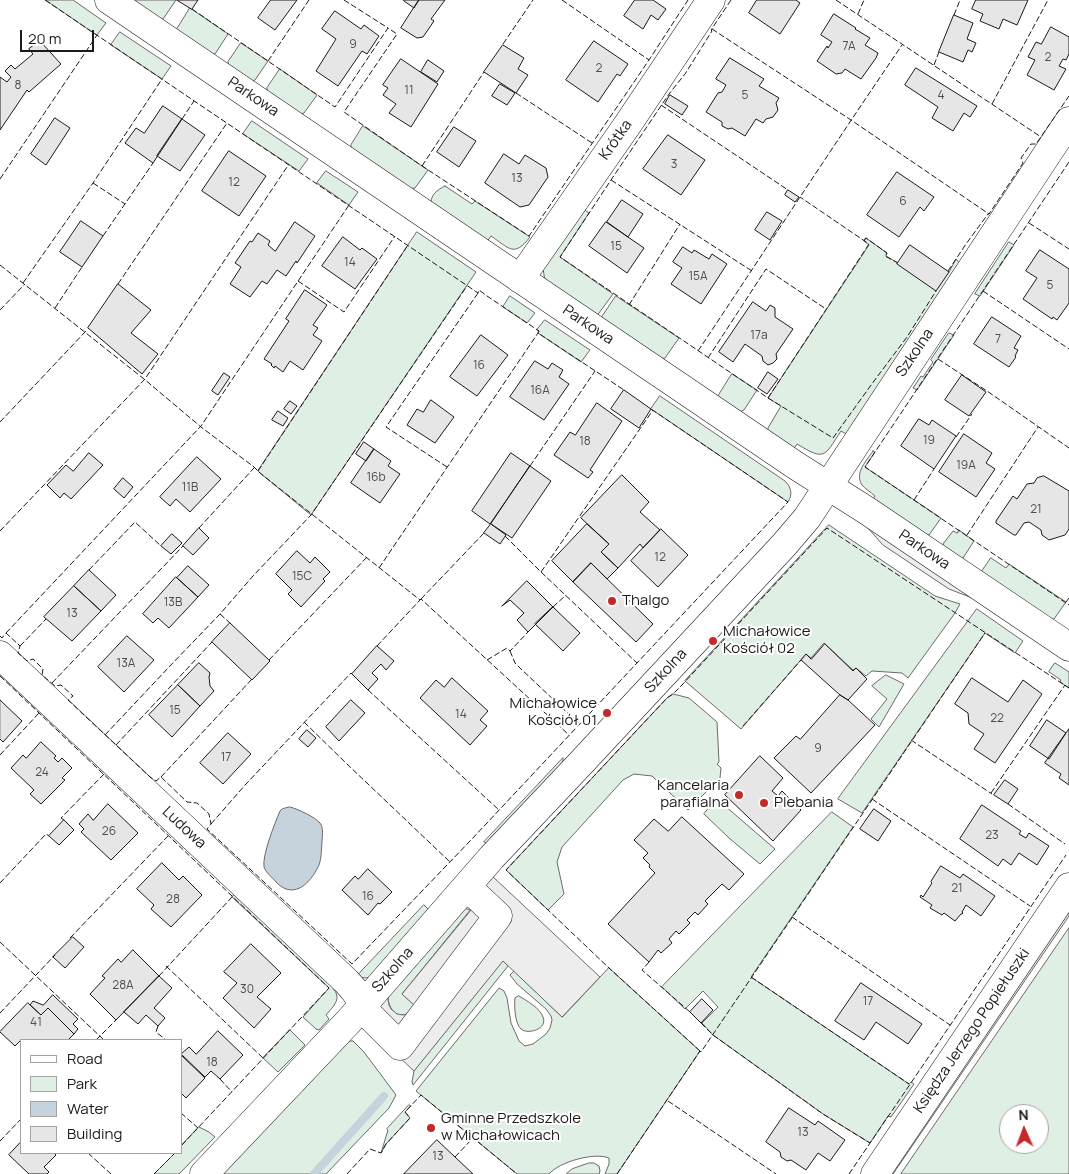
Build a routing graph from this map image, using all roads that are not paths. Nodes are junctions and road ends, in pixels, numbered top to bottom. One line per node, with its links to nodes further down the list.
1 (108, 0): 4 (street, Parkowa)
2 (711, 0): 4 (street, Krótka)
3 (1069, 121): 5 (street, Szkolna)
4 (520, 279): 5 (street, Parkowa)
5 (828, 486): 6 (street, Parkowa); 8 (street, Szkolna)
6 (1069, 647)
7 (0, 655): 10 (street, Ludowa)
8 (466, 887): 10 (street, Szkolna); 10 (street, Ludowa)
9 (1069, 887): 12 (street, Księdza Jerzego Popiełuszki)
10 (364, 1004): 11 (street, Szkolna)
11 (204, 1174)
12 (875, 1174)

